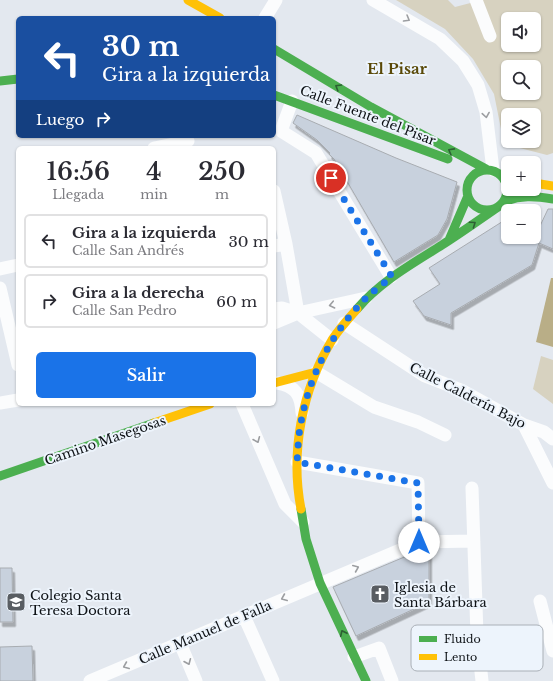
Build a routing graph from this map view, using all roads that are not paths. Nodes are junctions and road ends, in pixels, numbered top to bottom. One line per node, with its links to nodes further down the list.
1 (188, 0): 5 (street)
2 (276, 0): 6 (street)
3 (373, 0): 16 (street, one-way to 16)
4 (476, 0): 7 (street)
5 (216, 16)
6 (266, 16)
7 (490, 36)
8 (276, 50): 9 (street)
9 (291, 59): 10 (street); 16 (street, one-way to 9)
10 (276, 60)
11 (16, 80): 12 (street)
12 (0, 81)
13 (280, 95): 16 (street, Calle Fuente del Pisar); 27 (street)
14 (189, 142): 15 (street)
15 (166, 146)
16 (493, 172): 19 (street); 21 (street)
17 (541, 184): 18 (street)
18 (553, 186)
19 (467, 198): 21 (street); 23 (street)
20 (553, 199): 21 (street)
21 (500, 205): 23 (street, one-way to 21)
22 (276, 209): 24 (street)
23 (448, 241): 27 (street)
24 (280, 245): 31 (street)
25 (16, 265): 26 (street)
26 (0, 269)
27 (392, 277): 29 (street)
28 (0, 288): 35 (street)
29 (366, 298): 31 (street, one-way to 31); 33 (street)
30 (276, 309): 31 (street)
31 (298, 313): 32 (street); 34 (street)
32 (276, 322)
33 (344, 323): 34 (street); 44 (street, Calle Calderín Bajo)
34 (332, 340): 36 (street)
35 (16, 356)
36 (316, 372): 37 (street); 43 (street); 45 (street)
37 (276, 383)
38 (276, 383): 43 (street)
39 (16, 400): 40 (street)
40 (0, 403)
41 (204, 406): 48 (street, Camino Masegosas)
42 (243, 406): 51 (street, one-way to 51)
43 (302, 416): 47 (street)
44 (524, 425): 46 (street, Calle Calderín Bajo); 49 (street)
45 (445, 435)
46 (553, 439)
47 (297, 462): 51 (street); 53 (street)
48 (0, 476)
49 (553, 483)
50 (472, 488): 52 (street)
51 (303, 522): 54 (street)
52 (474, 541): 53 (street); 57 (street)
53 (419, 542): 54 (street, Calle Manuel de Falla, one-way to 53)
54 (320, 583): 56 (street, Calle Manuel de Falla, one-way to 56); 60 (street, one-way to 54)
55 (540, 601): 59 (street)
56 (244, 616): 58 (street, Calle Manuel de Falla); 64 (street)
57 (477, 625)
58 (180, 643): 62 (street, Calle Manuel de Falla, one-way to 62); 63 (street, one-way to 63)
59 (553, 651)
60 (354, 657): 65 (street); 66 (street)
61 (481, 671): 67 (street)
62 (90, 681)
63 (196, 681)
64 (273, 681)
65 (366, 681)
66 (392, 681)
67 (482, 681)

